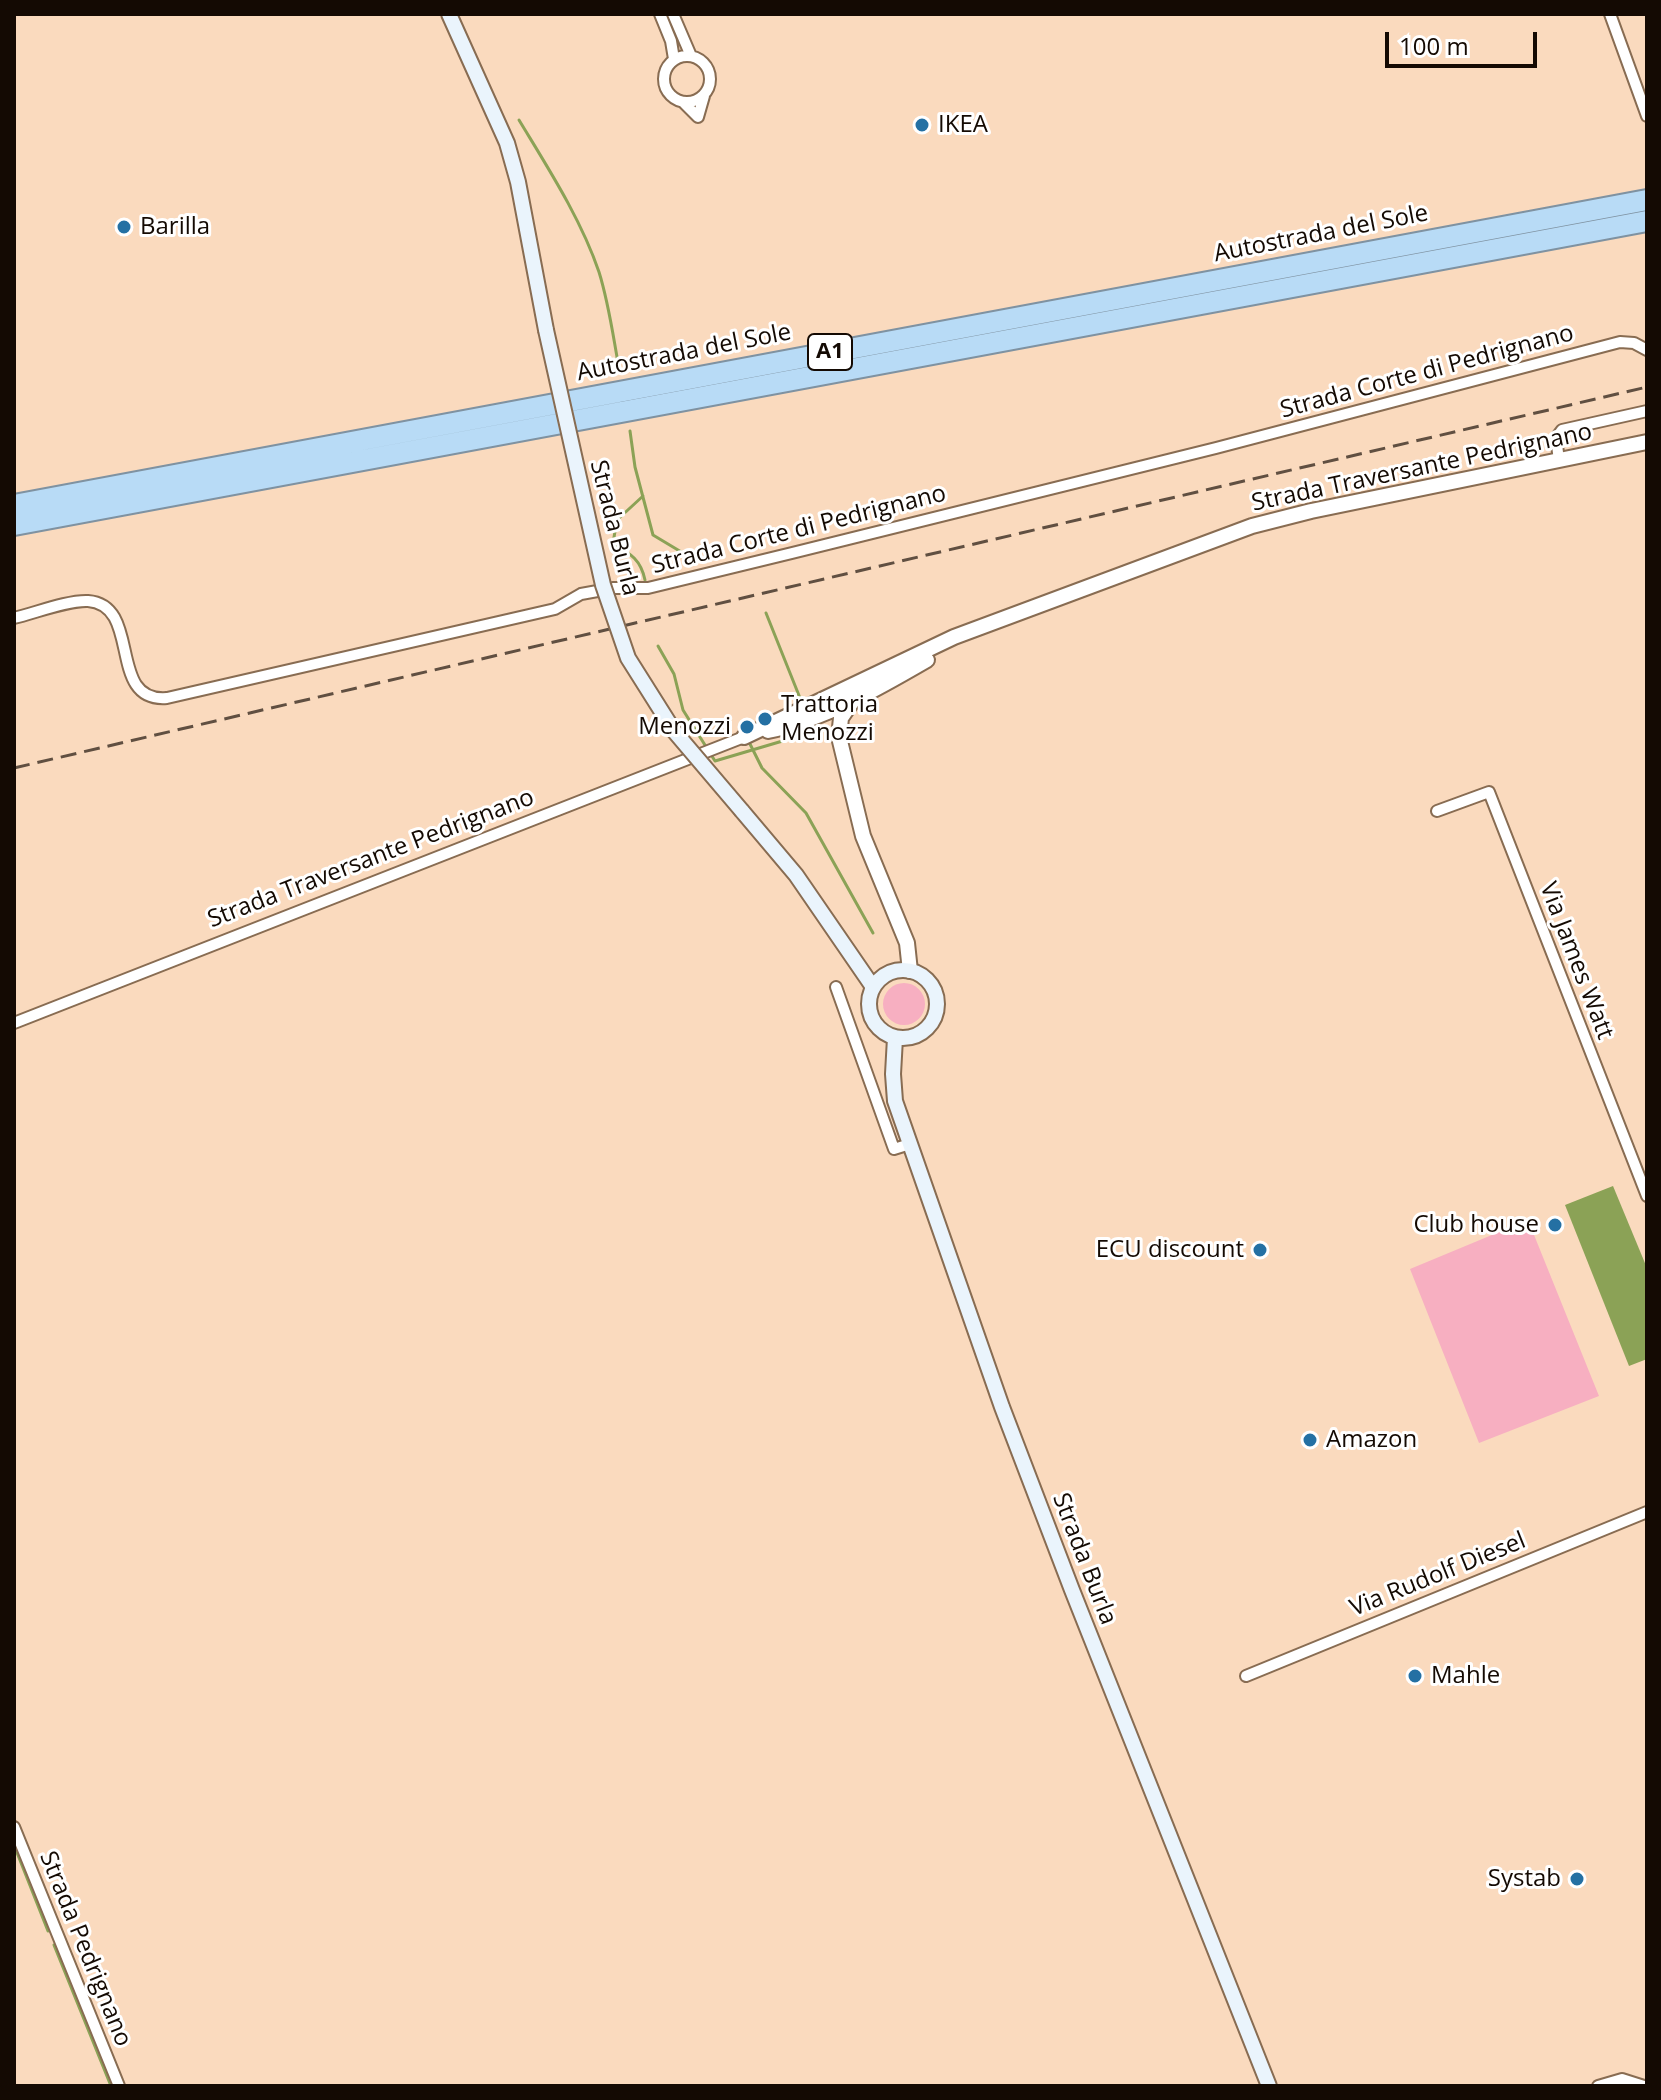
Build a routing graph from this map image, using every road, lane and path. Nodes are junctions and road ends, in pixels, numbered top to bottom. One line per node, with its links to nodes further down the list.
1 (449, 14): 29 (main road, Strada Burla, bridge)
2 (660, 14): 6 (street)
3 (673, 14): 5 (street)
4 (1610, 14): 9 (street)
5 (691, 56): 6 (street); 7 (street)
6 (674, 59): 8 (street)
7 (704, 95): 8 (street); 8 (street)
8 (684, 103)
9 (1647, 116)
10 (1647, 200): 16 (highway, Autostrada del Sole / A1)
11 (1647, 221): 17 (highway, Autostrada del Sole / A1)
12 (1647, 350): 18 (street, Strada Corte di Pedrignano)
13 (1647, 411): 15 (street)
14 (1647, 442): 15 (street, Strada Traversante Pedrignano)
15 (1559, 460): 19 (street, Strada Traversante Pedrignano)
16 (14, 505)
17 (14, 525)
18 (14, 618)
19 (983, 628): 20 (street, Strada Traversante Pedrignano); 22 (street, Strada Traversante Pedrignano)
20 (913, 658): 21 (street, Strada Traversante Pedrignano); 22 (street, Strada Traversante Pedrignano)
21 (815, 704): 22 (street); 24 (street, Strada Traversante Pedrignano)
22 (837, 714): 23 (street, Strada Traversante Pedrignano); 25 (street)
23 (807, 719): 24 (street, Strada Traversante Pedrignano); 25 (street)
24 (744, 737): 30 (street, Strada Traversante Pedrignano)
25 (839, 737): 27 (street)
26 (1437, 811): 33 (street, Via James Watt)
27 (910, 971): 29 (main road); 31 (main road)
28 (836, 987): 32 (street)
29 (873, 987): 31 (main road)
30 (14, 1023)
31 (895, 1038): 32 (main road, Strada Burla)
32 (910, 1144): 38 (main road, Strada Burla)
33 (1647, 1196)
34 (1647, 1512): 35 (street, Via Rudolf Diesel)
35 (1246, 1676)
36 (14, 1827): 37 (street, Strada Pedrignano)
37 (119, 2086)
38 (1269, 2086)
39 (1598, 2086): 40 (street)
40 (1644, 2086)

